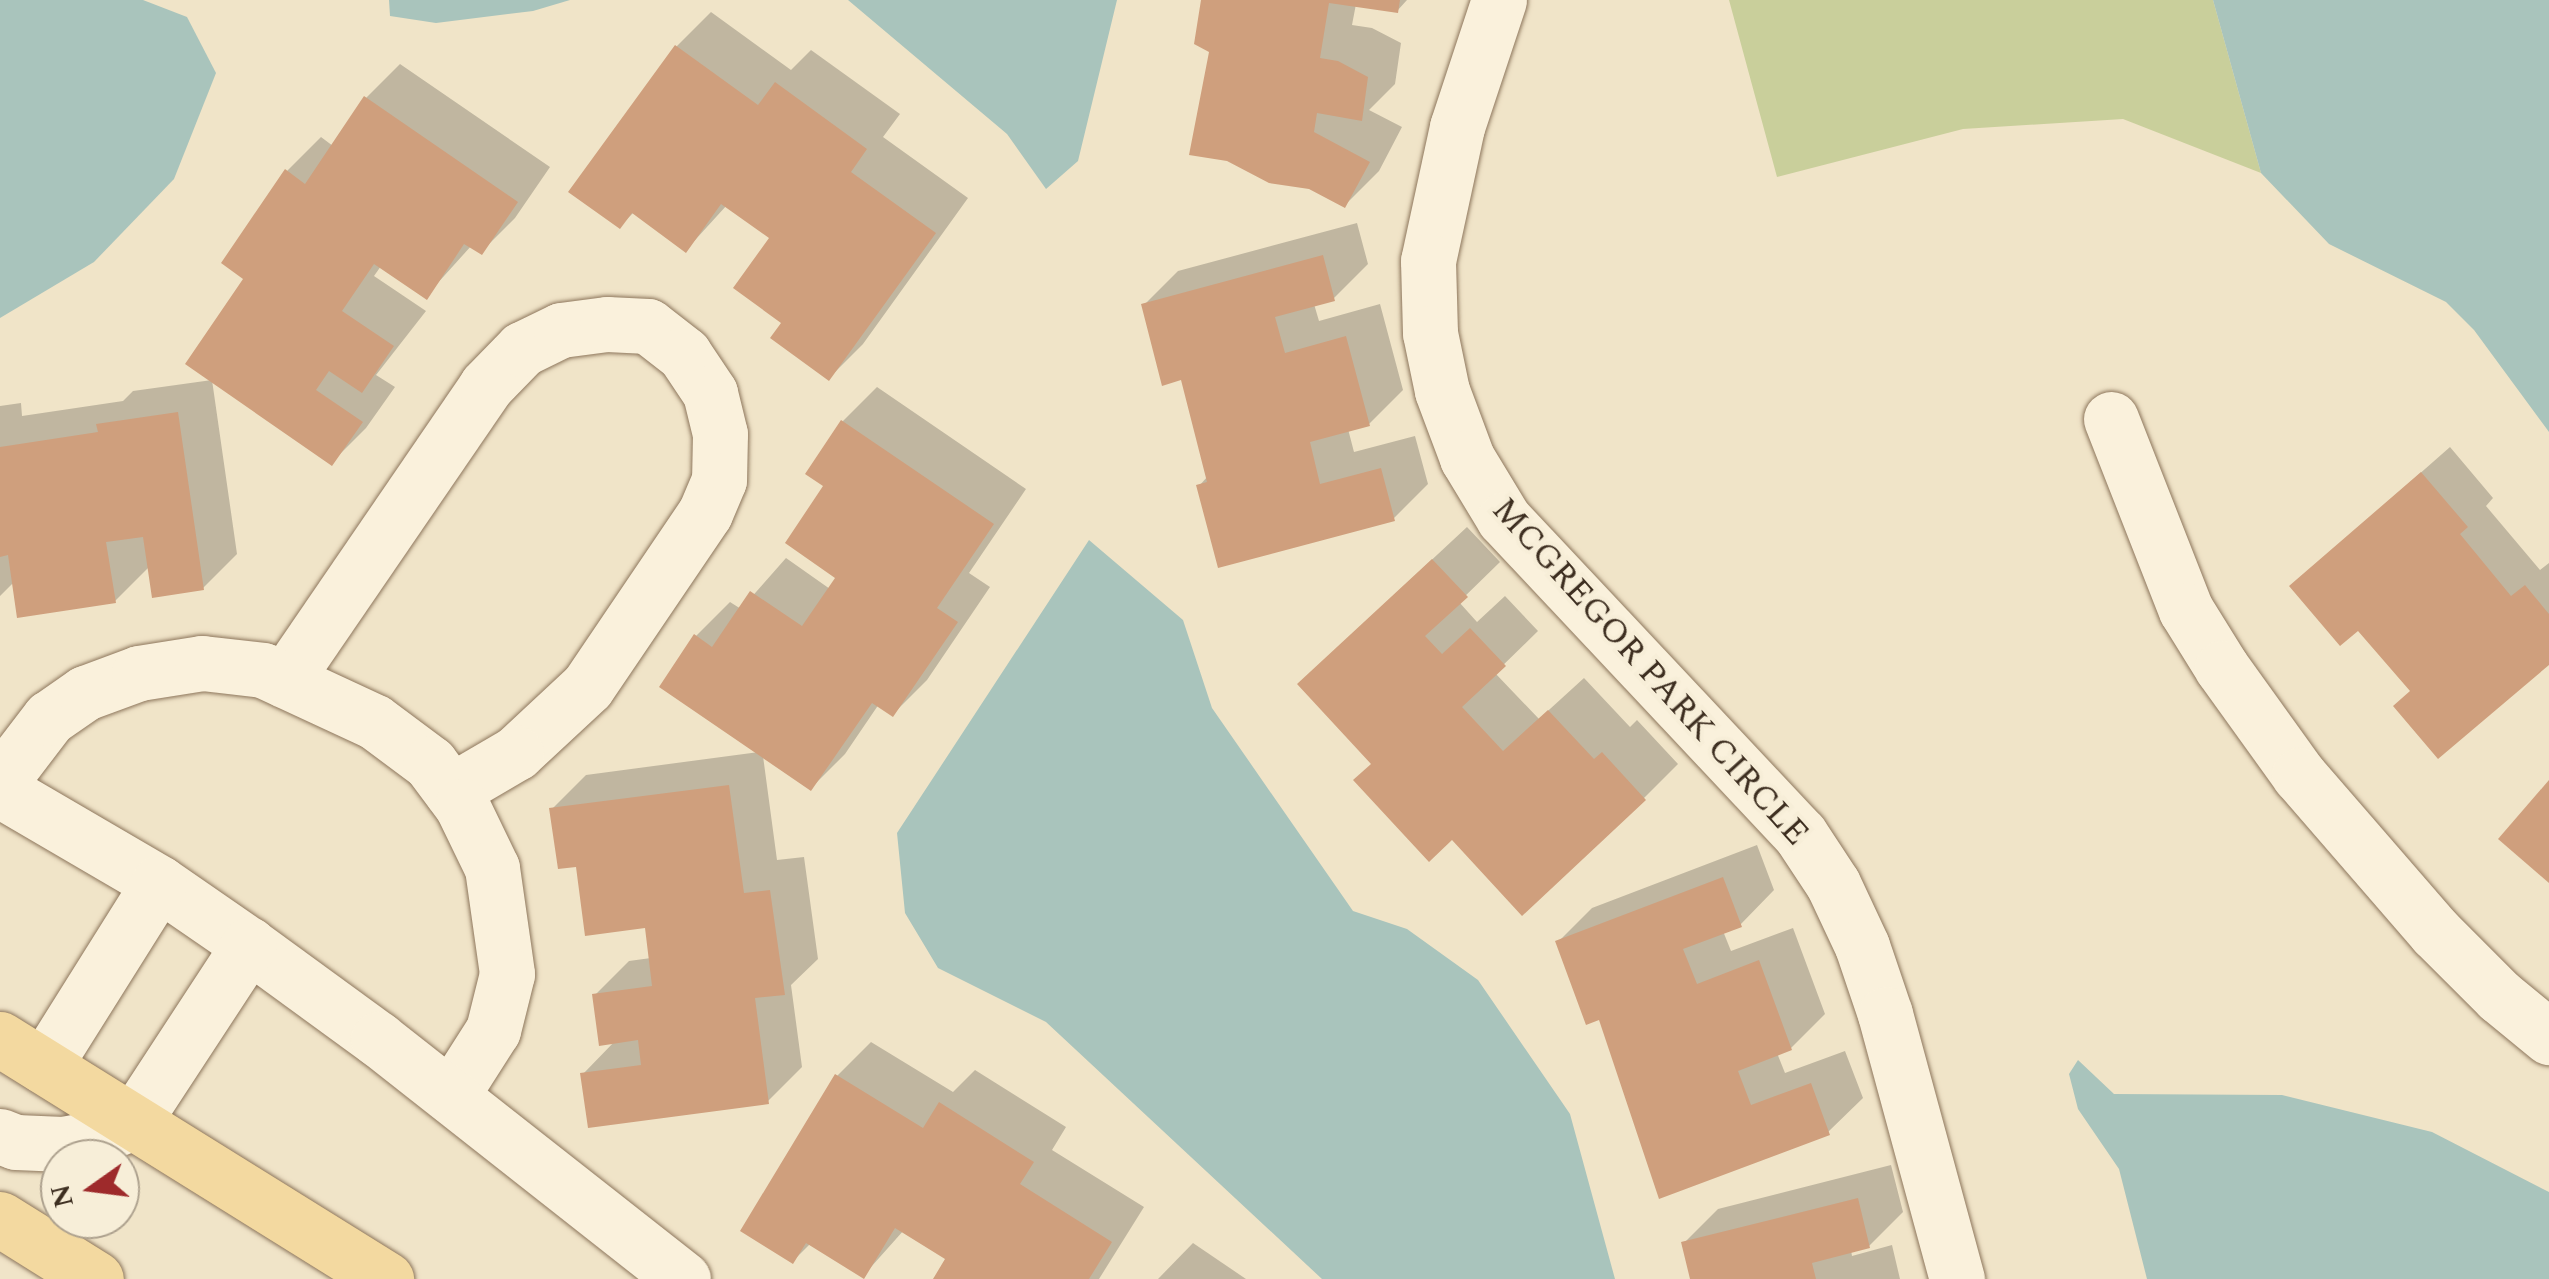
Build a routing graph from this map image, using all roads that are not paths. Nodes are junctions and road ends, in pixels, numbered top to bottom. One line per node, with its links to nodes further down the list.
1 (1499, 0): 18 (street, MCGREGOR PARK CIRCLE)
2 (2111, 419): 9 (street)
3 (285, 680): 4 (street); 6 (street); 6 (street)
4 (0, 782)
5 (0, 790): 7 (street)
6 (451, 791): 11 (street)
7 (159, 884): 8 (street); 10 (street)
8 (249, 944): 11 (street); 12 (street)
9 (2549, 1037)
10 (22, 1052): 12 (main road)
11 (450, 1096): 17 (street)
12 (133, 1122): 13 (street); 16 (main road)
13 (0, 1136)
14 (0, 1219): 15 (main road)
15 (96, 1279)
16 (386, 1279)
17 (683, 1279)
18 (1957, 1279)

